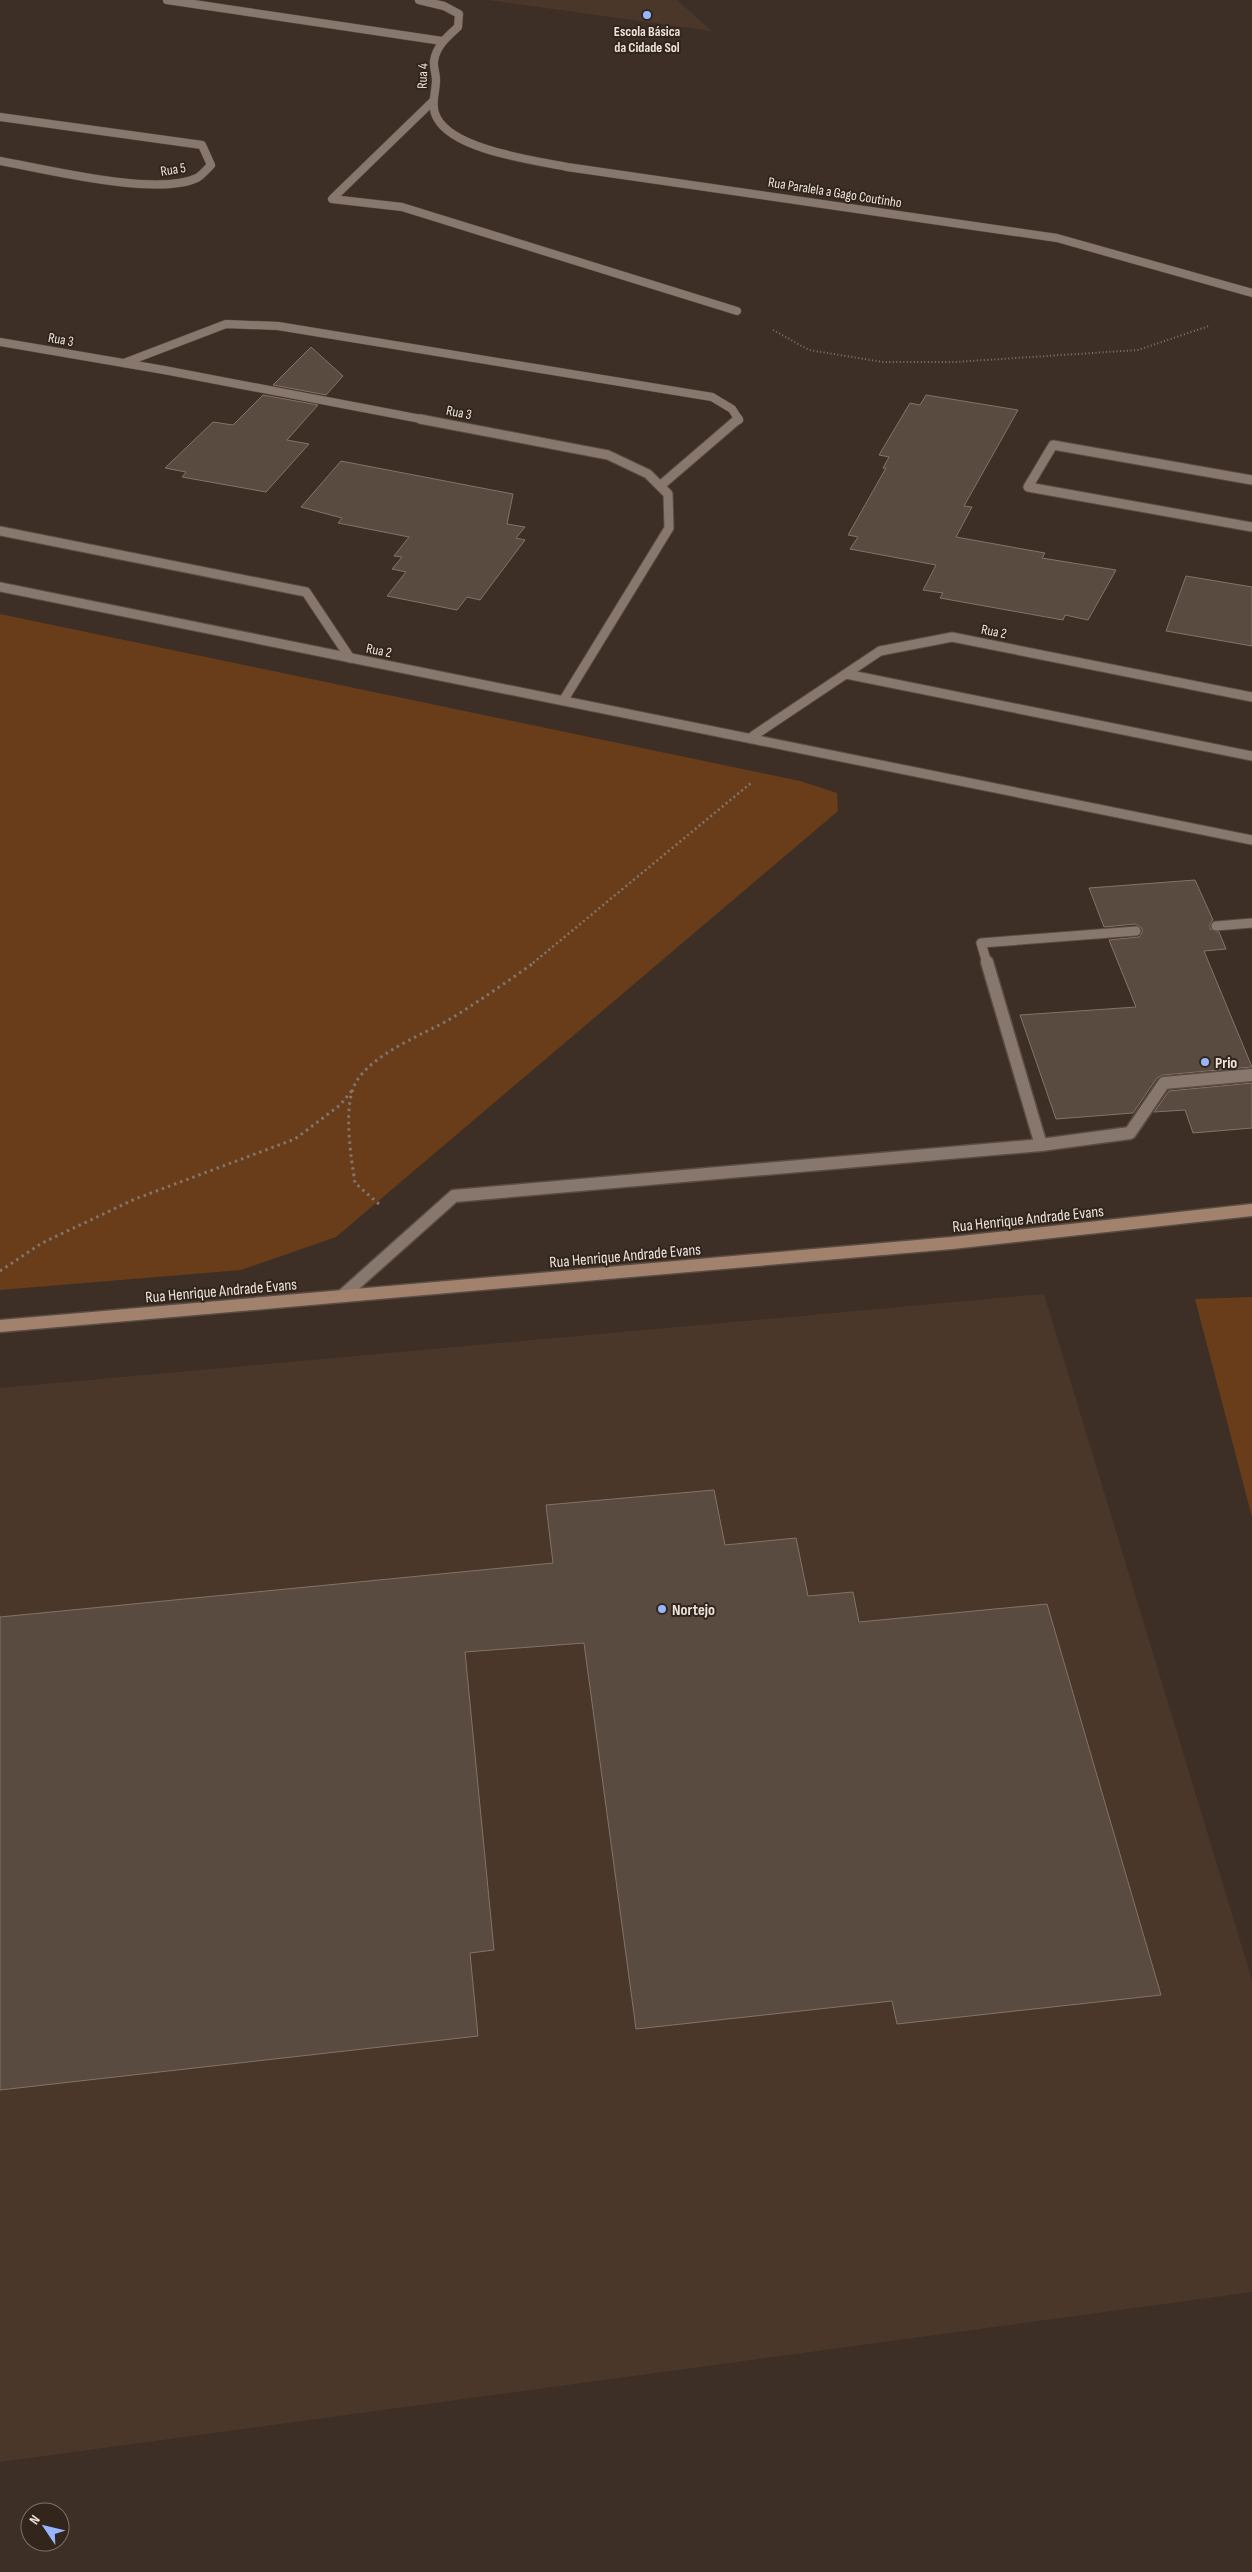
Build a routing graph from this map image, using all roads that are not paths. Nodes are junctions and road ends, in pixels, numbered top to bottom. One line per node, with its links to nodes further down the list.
1 (167, 0): 3 (street)
2 (419, 0): 3 (street, Rua 4)
3 (442, 41): 4 (street, Rua 4)
4 (433, 101): 7 (street, Rua Paralela a Gago Coutinho); 8 (street)
5 (0, 116): 6 (street, Rua 5)
6 (0, 161)
7 (1252, 292)
8 (737, 312)
9 (0, 342): 10 (street, Rua 3)
10 (123, 363): 12 (street, Rua 3); 12 (street)
11 (1252, 480): 13 (street)
12 (660, 486): 19 (street, Rua 3)
13 (1252, 527)
14 (0, 531): 16 (street)
15 (0, 587): 16 (street, Rua 2)
16 (350, 658): 19 (street, Rua 2)
17 (846, 674): 18 (street, Rua 2); 20 (street, Rua 2); 21 (street)
18 (1252, 697)
19 (563, 702): 20 (street, Rua 2)
20 (753, 736): 22 (street, Rua 2)
21 (1252, 756)
22 (1252, 840)
23 (1252, 923): 24 (street)
24 (1216, 926)
25 (1136, 931): 27 (street)
26 (1252, 1075): 27 (street)
27 (1041, 1145): 29 (street)
28 (1252, 1210): 29 (main road, Rua Henrique Andrade Evans)
29 (342, 1296): 30 (main road, Rua Henrique Andrade Evans)
30 (0, 1326)

